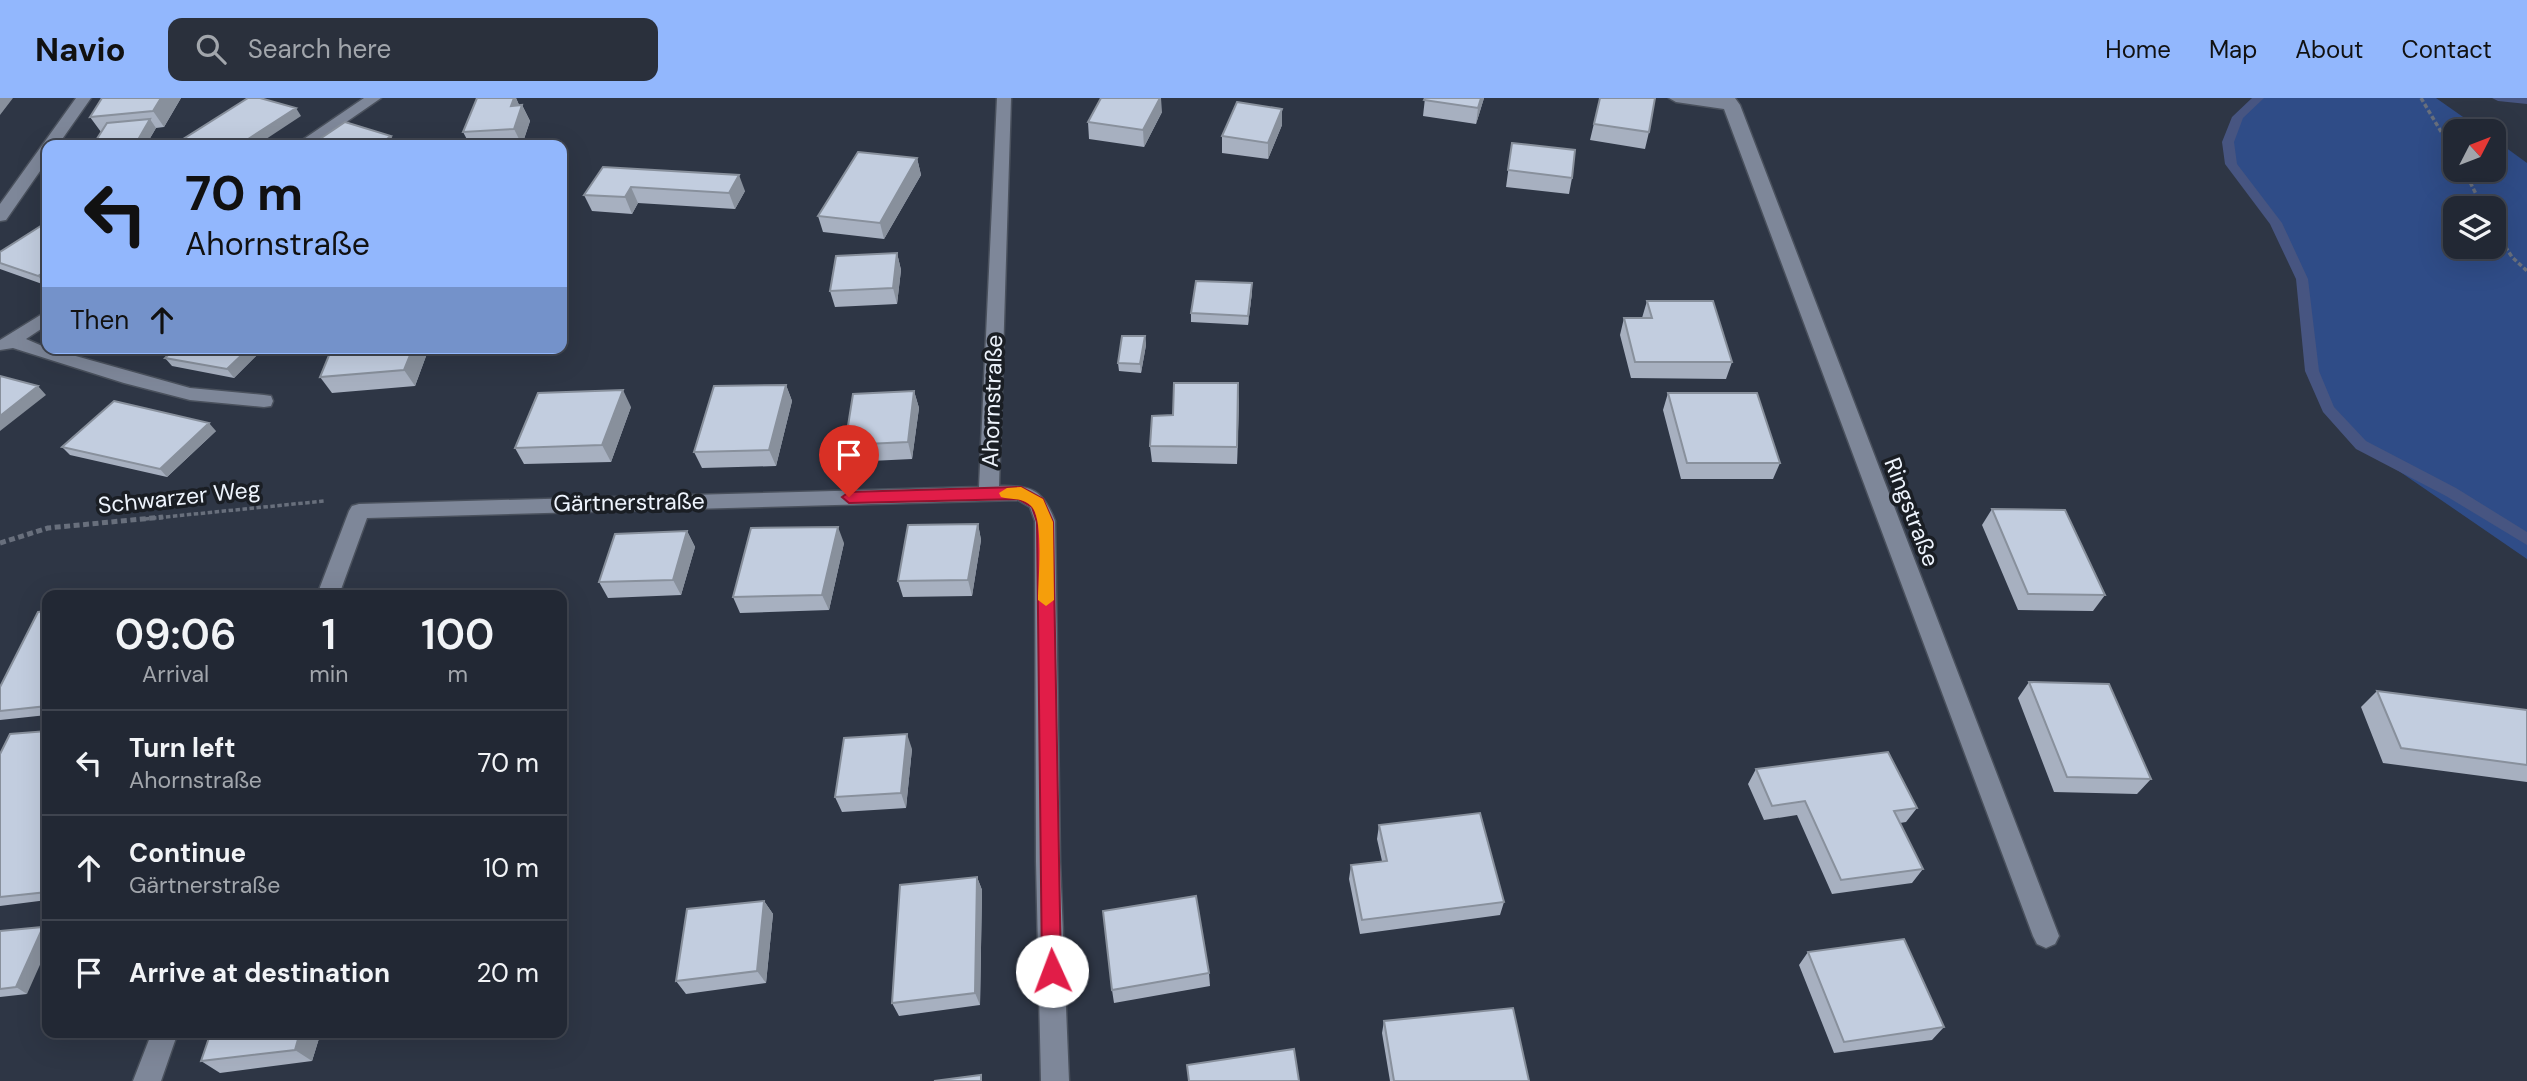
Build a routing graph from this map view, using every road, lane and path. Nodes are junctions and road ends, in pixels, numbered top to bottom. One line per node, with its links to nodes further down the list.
1 (84, 98): 8 (street)
2 (374, 98): 9 (street)
3 (1004, 98): 17 (street, Ahornstraße)
4 (1676, 98): 6 (street, Ringstraße)
5 (2421, 98): 7 (path)
6 (1730, 102): 21 (street, Ringstraße)
7 (2443, 135)
8 (54, 140)
9 (311, 140)
10 (42, 157): 11 (street)
11 (0, 216)
12 (2506, 248): 13 (path)
13 (2527, 271)
14 (42, 320): 15 (street)
15 (5, 345): 16 (street)
16 (264, 401)
17 (989, 494): 18 (street, Gärtnerstraße); 24 (street, Ahornstraße)
18 (359, 511): 19 (path, Schwarzer Weg); 20 (street)
19 (0, 543)
20 (330, 590)
21 (2046, 936)
22 (164, 1038): 23 (street)
23 (148, 1081)
24 (1055, 1081)

